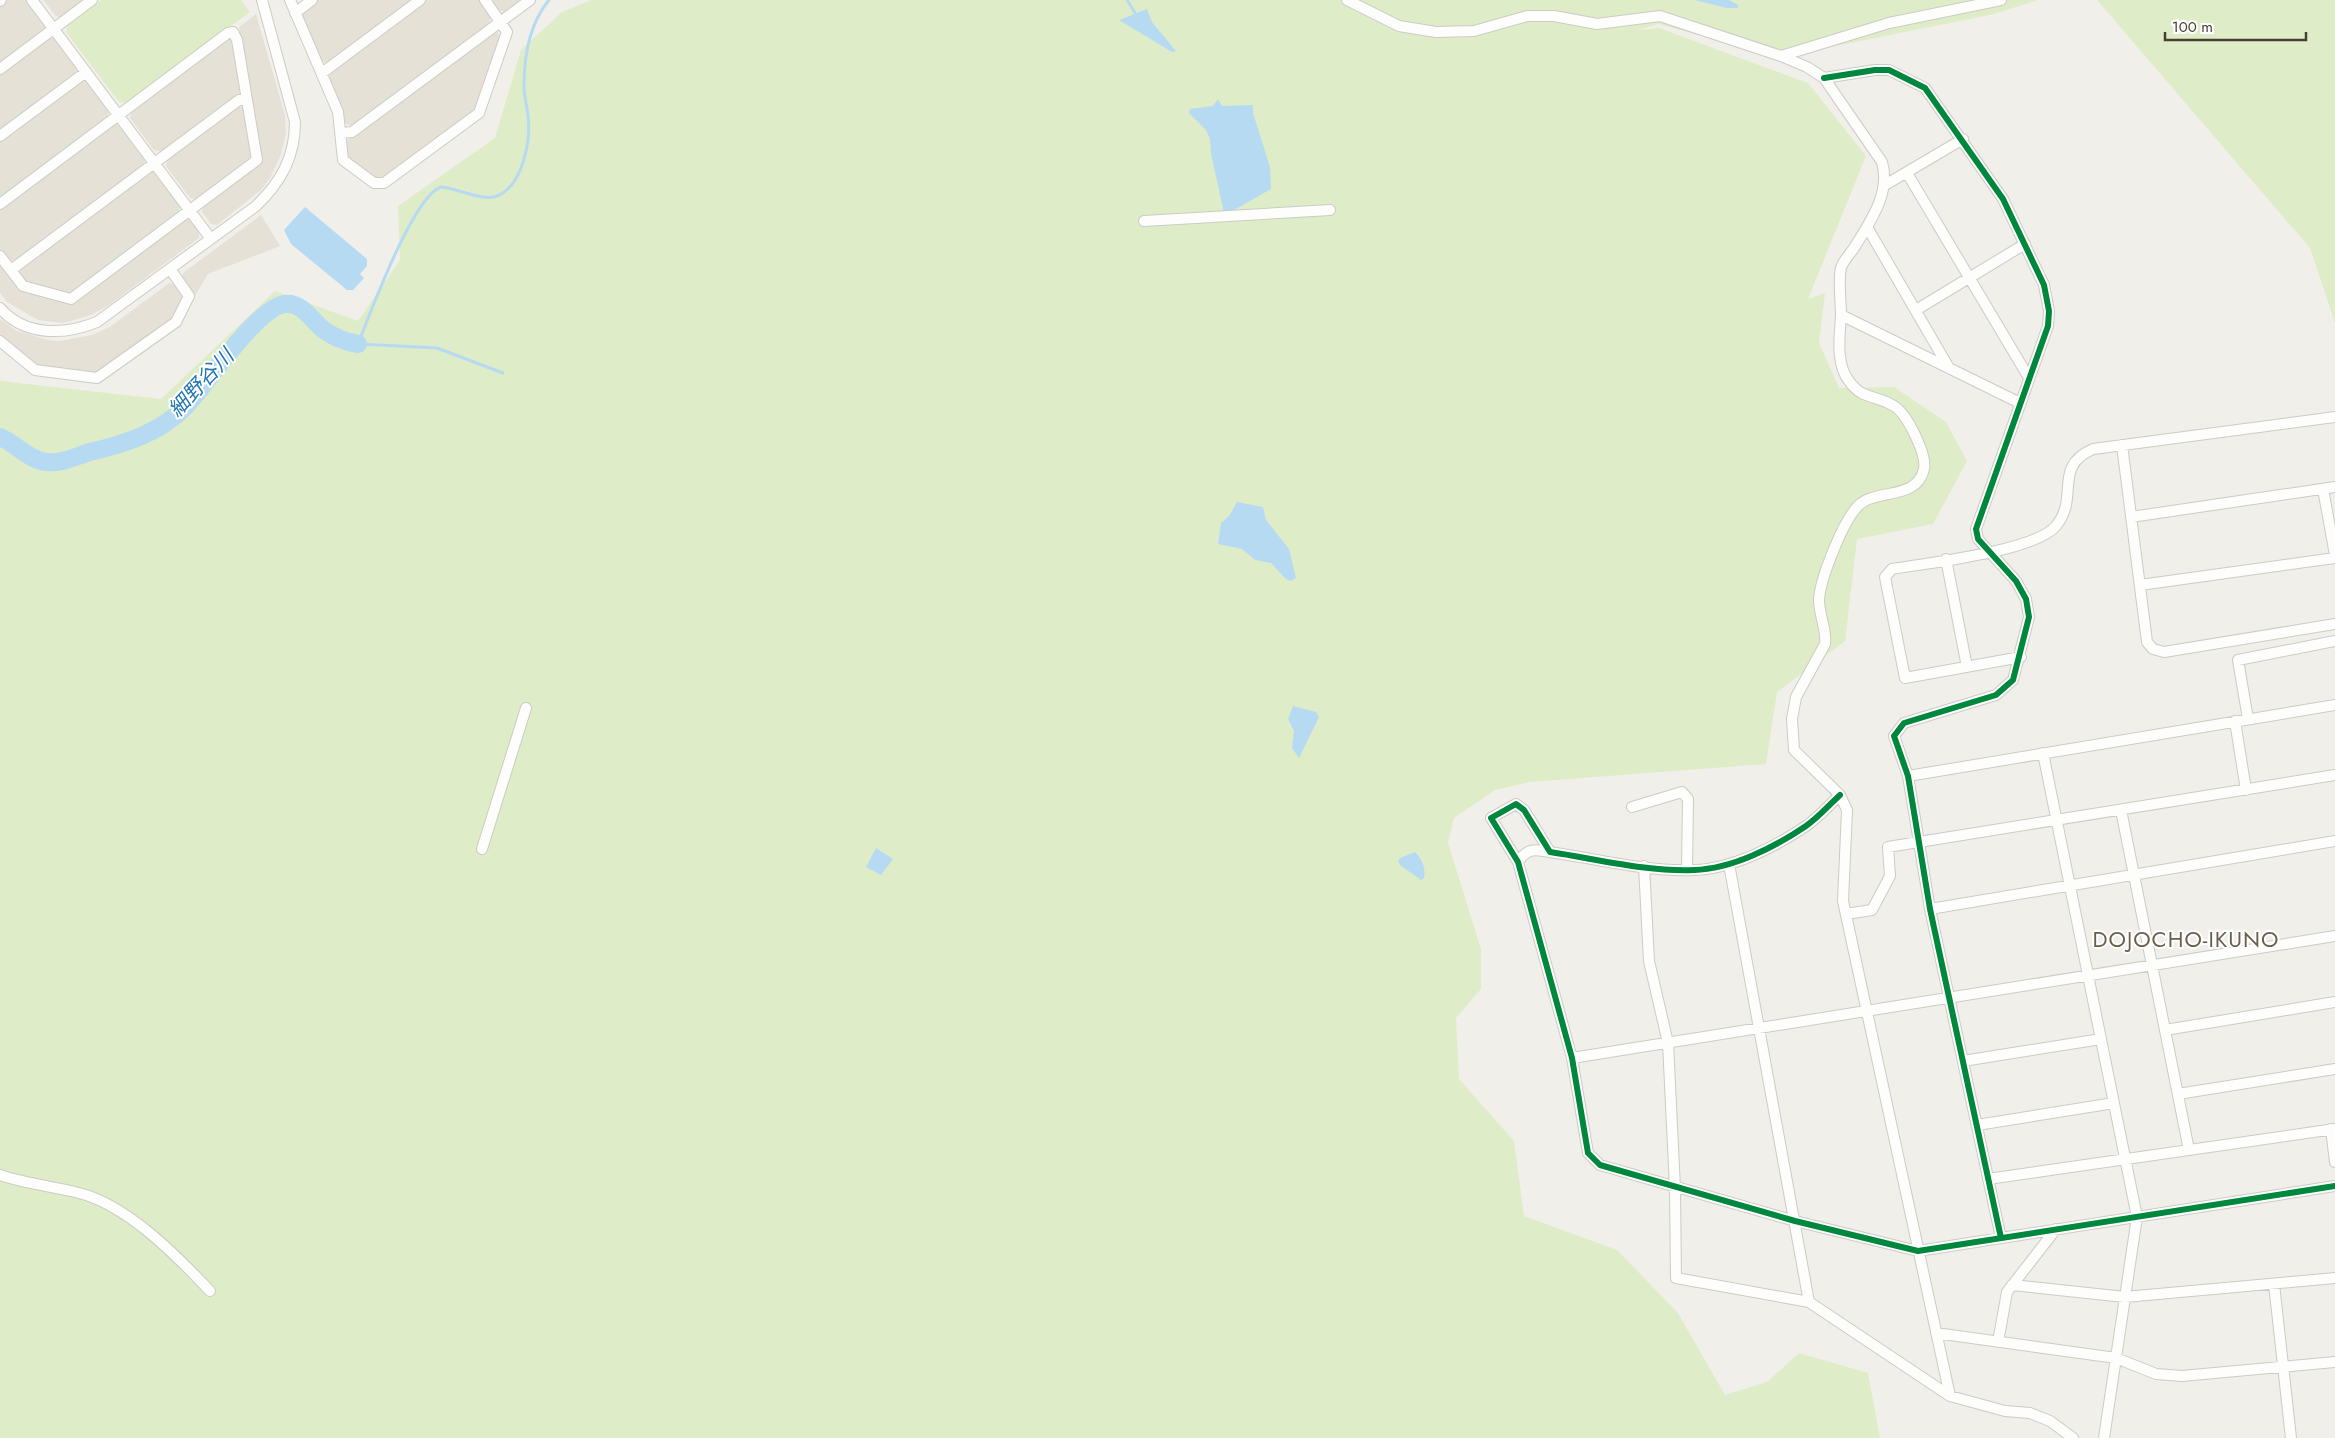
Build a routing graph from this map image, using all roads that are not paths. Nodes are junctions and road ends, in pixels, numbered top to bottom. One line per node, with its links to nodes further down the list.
1 (32, 0): 13 (street)
2 (92, 0): 13 (street)
3 (262, 0): 32 (street)
4 (290, 0): 11 (street)
5 (312, 0): 11 (street)
6 (420, 0): 17 (street)
7 (485, 0): 12 (street)
8 (530, 0): 12 (street)
9 (1347, 0): 14 (street)
10 (2001, 0): 14 (street)
11 (295, 13): 17 (street)
12 (501, 22): 21 (street); 21 (street)
13 (53, 29): 15 (street); 16 (street)
14 (1781, 56): 18 (street)
15 (0, 69)
16 (86, 72): 20 (street); 22 (street)
17 (322, 73): 21 (street)
18 (1824, 78): 23 (street); 26 (street)
19 (246, 99): 20 (street); 24 (street); 29 (street)
20 (118, 115): 24 (street); 27 (street)
21 (342, 133)
22 (0, 136)
23 (1963, 139): 25 (street); 33 (street)
24 (154, 163): 29 (street); 36 (street)
25 (1907, 173): 26 (street); 37 (street)
26 (1885, 185): 31 (street)
27 (0, 204)
28 (1330, 210): 30 (street)
29 (190, 211): 32 (street); 36 (street)
30 (1144, 221)
31 (1867, 227): 39 (street); 40 (street)
32 (211, 239): 35 (street)
33 (2025, 244): 37 (street); 43 (street)
34 (0, 256): 36 (street)
35 (170, 269): 38 (street); 41 (street)
36 (11, 270)
37 (1969, 277): 39 (street); 43 (street)
38 (0, 308)
39 (1916, 310): 42 (street)
40 (1841, 314): 42 (street); 66 (street)
41 (0, 341)
42 (1949, 368): 44 (street)
43 (2029, 378): 44 (street)
44 (2020, 403): 50 (street)
45 (2335, 417): 46 (street)
46 (2122, 445): 49 (street); 50 (street)
47 (2335, 487): 48 (street)
48 (2323, 489): 49 (street); 51 (street)
49 (2131, 517): 53 (street)
50 (1990, 551): 52 (street); 56 (street)
51 (2335, 557): 53 (street)
52 (1946, 559): 57 (street); 57 (street)
53 (2140, 585): 54 (street)
54 (2335, 624)
55 (2335, 640): 60 (street)
56 (2021, 657): 57 (street); 63 (street)
57 (1967, 667)
58 (2335, 705): 60 (street)
59 (526, 708): 72 (street)
60 (2248, 719): 61 (street)
61 (2235, 721): 62 (street); 65 (street)
62 (2042, 753): 63 (street); 69 (street)
63 (1908, 776): 71 (street)
64 (2335, 776): 65 (street)
65 (2246, 790): 68 (street)
66 (1840, 795): 75 (street); 81 (street)
67 (1632, 807): 77 (street)
68 (2121, 810): 69 (street); 78 (street)
69 (2056, 820): 71 (street); 79 (street)
70 (2335, 840): 78 (street)
71 (1919, 842): 80 (street); 81 (street)
72 (482, 850)
73 (1550, 852): 74 (street); 74 (street); 76 (street)
74 (1518, 862): 92 (street)
75 (1730, 864): 77 (street); 88 (street)
76 (1644, 866): 77 (street); 91 (street)
77 (1687, 870)
78 (2134, 874): 79 (street); 83 (street)
79 (2069, 885): 80 (street); 84 (street)
80 (1930, 908): 85 (street)
81 (1846, 914): 87 (street)
82 (2335, 936): 83 (street)
83 (2152, 965): 84 (street); 89 (street)
84 (2088, 975): 85 (street); 90 (street)
85 (1949, 997): 87 (street); 93 (street)
86 (2335, 1002): 89 (street)
87 (1867, 1010): 88 (street); 110 (street)
88 (1759, 1028): 91 (street); 107 (street)
89 (2165, 1030): 95 (street)
90 (2101, 1039): 93 (street); 96 (street)
91 (1668, 1042): 92 (street); 105 (street)
92 (1572, 1058): 105 (street)
93 (1963, 1061): 97 (street)
94 (2335, 1068): 95 (street)
95 (2178, 1094): 99 (street)
96 (2114, 1103): 97 (street); 100 (street)
97 (1977, 1125): 103 (street)
98 (2333, 1129): 99 (street); 101 (street)
99 (2189, 1150): 100 (street)
100 (2125, 1159): 103 (street); 106 (street)
101 (2335, 1162)
102 (0, 1175): 114 (street)
103 (1988, 1179): 109 (street)
104 (2335, 1186): 106 (street)
105 (1675, 1188): 107 (street); 116 (street)
106 (2137, 1217): 108 (street); 115 (street)
107 (1795, 1221): 110 (street); 116 (street)
108 (2056, 1229): 109 (street); 112 (street)
109 (2001, 1238): 110 (street)
110 (1918, 1251): 117 (street)
111 (2335, 1278): 113 (street)
112 (2012, 1284): 115 (street); 118 (street)
113 (2274, 1284): 115 (street); 121 (street)
114 (210, 1291)
115 (2125, 1297): 119 (street)
116 (1809, 1302): 122 (street)
117 (1936, 1333): 118 (street); 122 (street)
118 (1998, 1342): 119 (street)
119 (2116, 1358): 121 (street); 124 (street)
120 (2335, 1362): 121 (street)
121 (2283, 1367): 125 (street)
122 (1950, 1396): 123 (street)
123 (2073, 1438)
124 (2104, 1438)
125 (2291, 1438)

